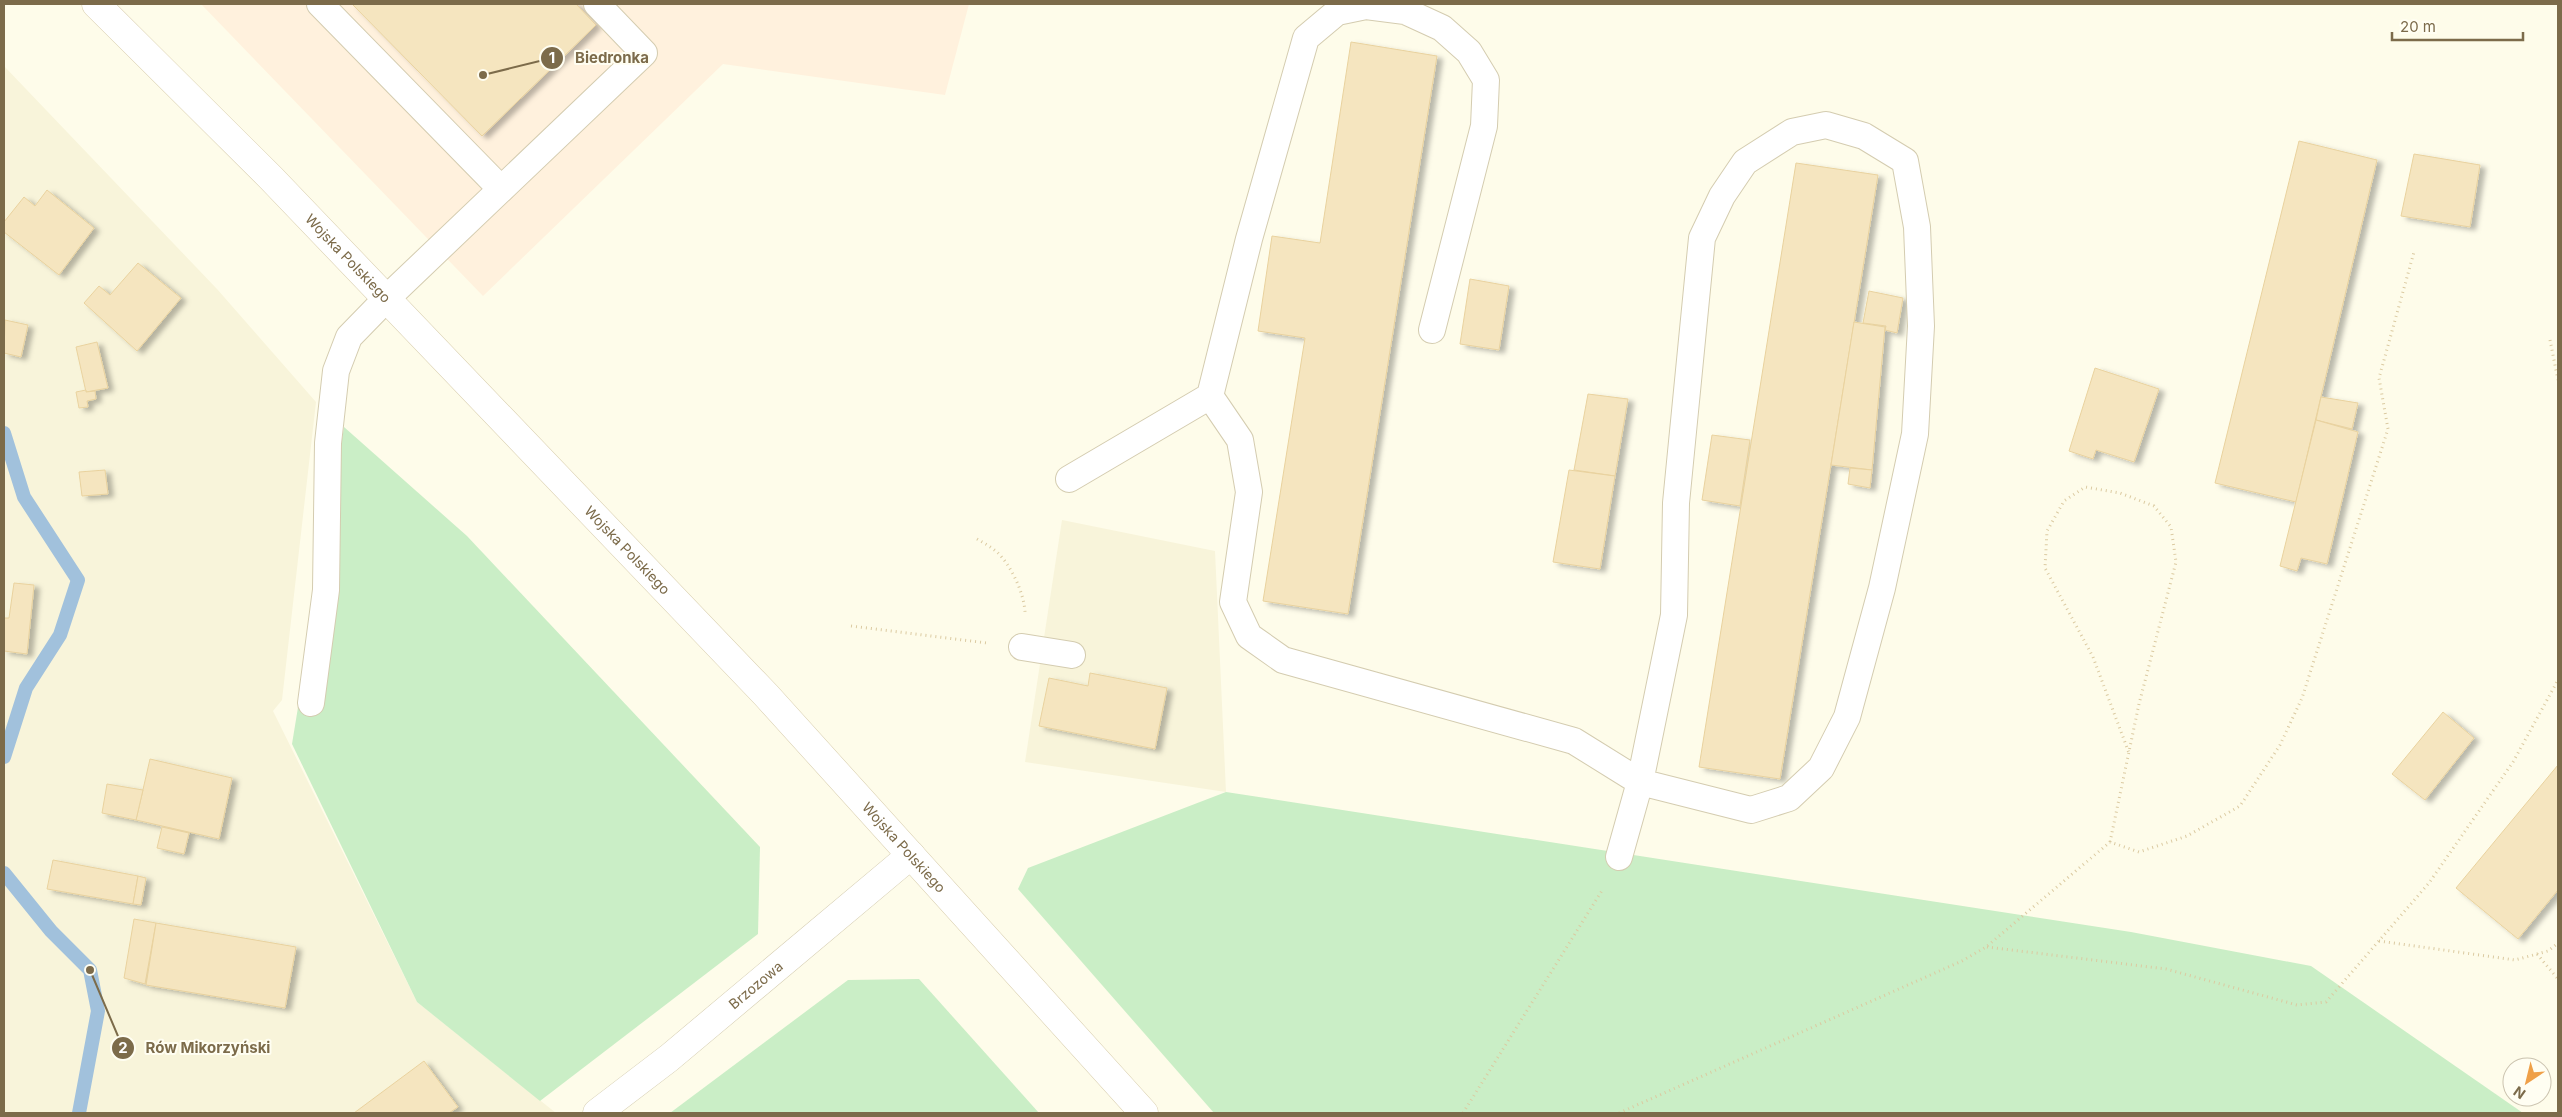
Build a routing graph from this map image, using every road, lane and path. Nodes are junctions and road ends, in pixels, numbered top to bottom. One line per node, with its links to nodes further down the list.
1 (96, 4): 6 (street, Wojska Polskiego)
2 (320, 4): 4 (lane)
3 (597, 4): 4 (lane)
4 (501, 189): 6 (lane)
5 (2414, 252): 20 (path)
6 (386, 299): 17 (lane); 21 (street, Wojska Polskiego)
7 (1432, 330): 10 (lane)
8 (2550, 340): 9 (path)
9 (2558, 380)
10 (1210, 396): 11 (lane); 19 (lane)
11 (1069, 479)
12 (977, 539): 14 (path)
13 (852, 626): 14 (path)
14 (1022, 647): 15 (lane)
15 (1072, 655)
16 (2558, 680): 23 (path)
17 (311, 703)
18 (2129, 753): 18 (path); 20 (path)
19 (1640, 782): 19 (lane); 22 (lane)
20 (2110, 842): 25 (path)
21 (911, 855): 28 (street, Brzozowa); 29 (street, Wojska Polskiego)
22 (1619, 857): 30 (path)
23 (2378, 941): 25 (path); 26 (path)
24 (2558, 942): 26 (path)
25 (1986, 947): 31 (path)
26 (2537, 954): 27 (path)
27 (2558, 979)
28 (597, 1113)
29 (1144, 1113)
30 (1463, 1113)
31 (1618, 1113)

